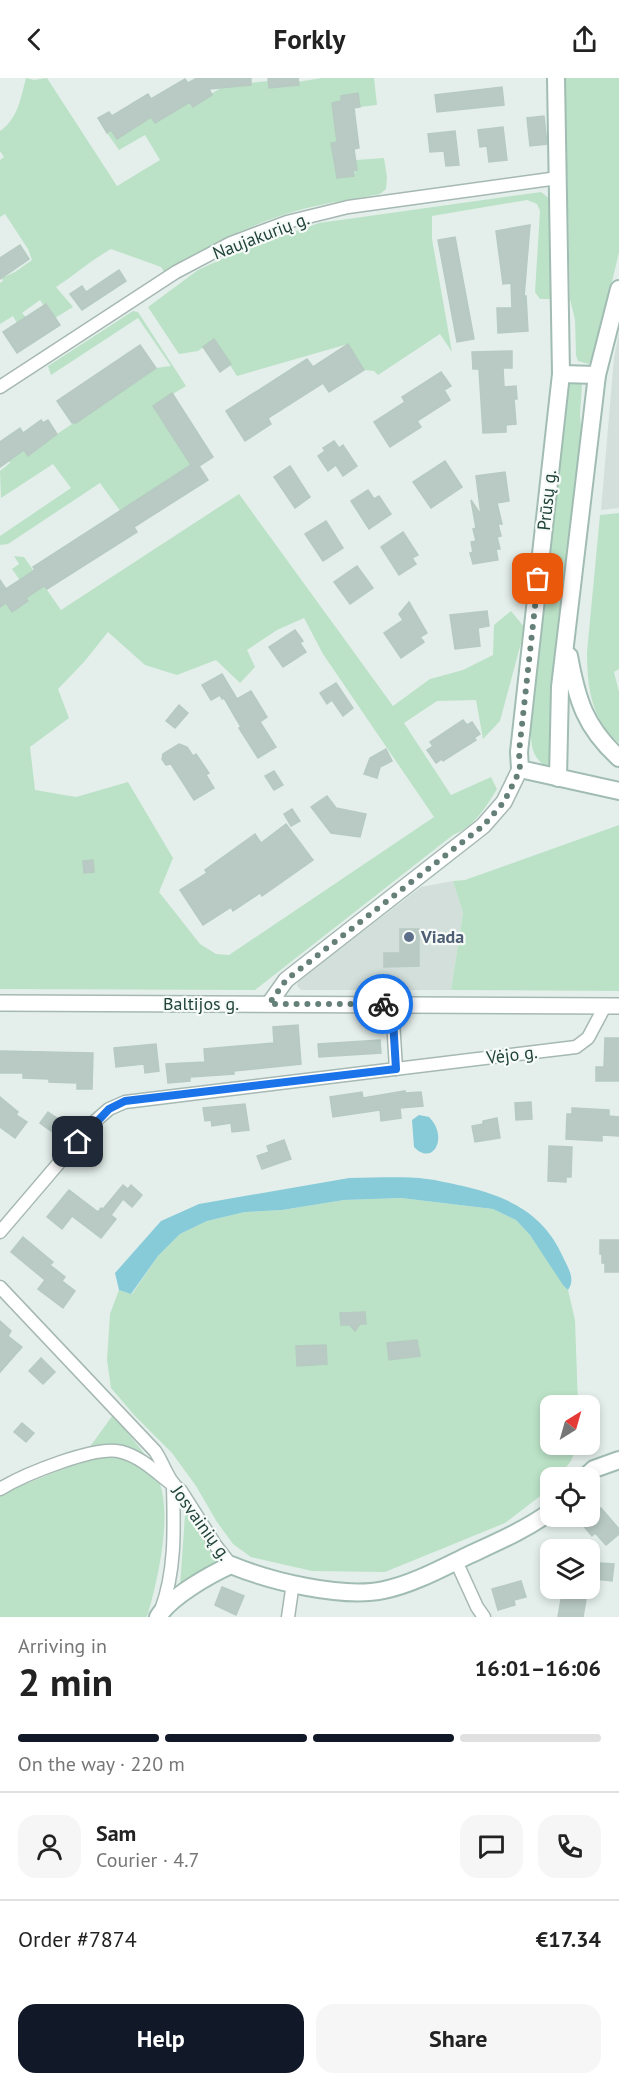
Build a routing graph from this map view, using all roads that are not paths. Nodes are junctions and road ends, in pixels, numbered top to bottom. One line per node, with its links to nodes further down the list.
1 (556, 78): 2 (main road, Prūsų g.)
2 (558, 178): 4 (main road, Prūsų g.); 6 (street, Naujakurių g.)
3 (619, 289): 5 (main road, Prūsų g.)
4 (561, 374): 5 (main road); 9 (main road, Prūsų g.)
5 (597, 375): 7 (main road, Prūsų g.)
6 (0, 387)
7 (566, 642): 8 (main road, Prūsų g.); 10 (main road, Prūsų g.)
8 (619, 758)
9 (520, 770): 10 (main road); 13 (street, Prūsų g.)
10 (558, 778): 11 (main road)
11 (619, 791)
12 (0, 1003): 13 (street, Baltijos g.)
13 (269, 1004): 14 (street, Baltijos g.)
14 (392, 1004): 15 (street, Baltijos g.); 16 (street)
15 (612, 1006): 16 (street, Vėjo g.)
16 (396, 1069): 17 (street, Vėjo g.)
17 (0, 1233)
18 (0, 1287): 21 (street, Josvainių g.)
19 (619, 1460): 20 (main road)
20 (600, 1467)
21 (172, 1485): 22 (street); 25 (street, Josvainių g.); 27 (street)
22 (0, 1490)
23 (540, 1518): 24 (main road, Josvainių g.)
24 (456, 1562): 26 (main road, Josvainių g.); 29 (street)
25 (231, 1565): 26 (main road, Josvainių g.); 27 (main road)
26 (293, 1583): 28 (street)
27 (158, 1615)
28 (288, 1617)
29 (484, 1617)

